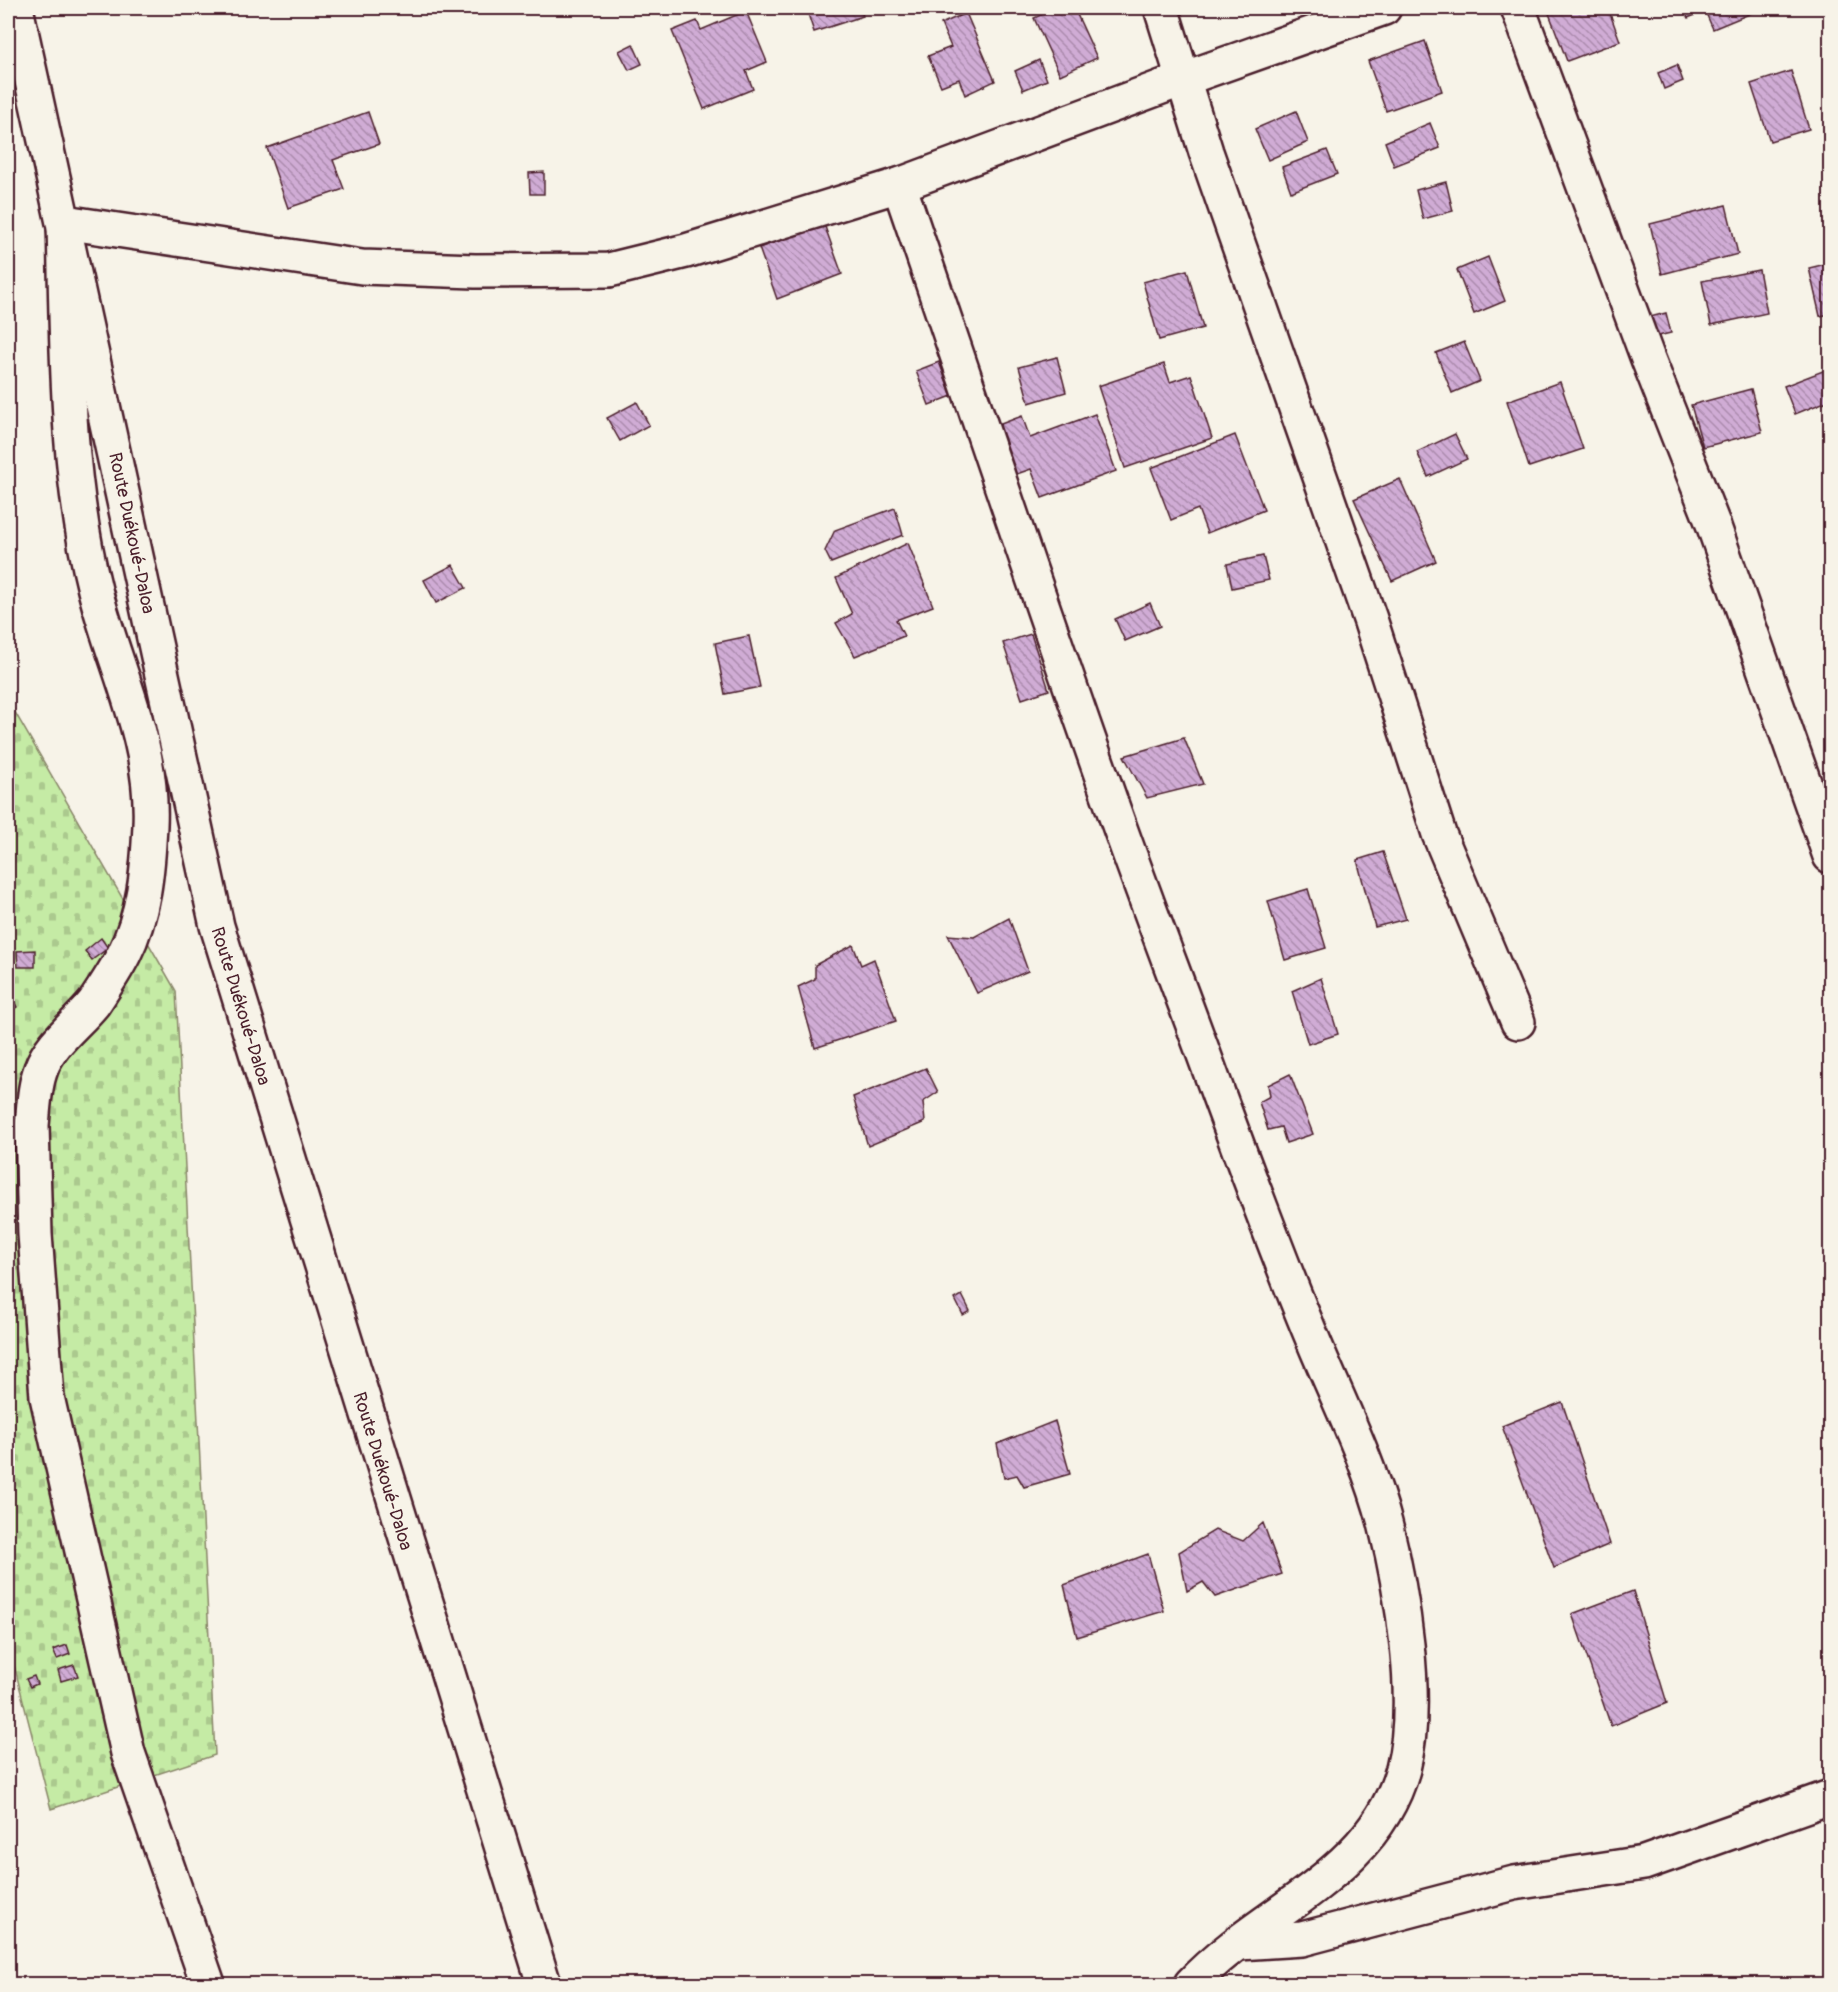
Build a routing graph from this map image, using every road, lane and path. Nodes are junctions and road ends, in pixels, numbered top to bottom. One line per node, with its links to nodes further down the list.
1 (16, 8): 7 (main road, Route Duékoué-Daloa)
2 (1161, 8): 5 (main road)
3 (1384, 8): 5 (main road)
4 (1518, 8): 8 (main road)
5 (1183, 79): 6 (main road); 9 (main road)
6 (899, 185): 7 (main road); 11 (main road)
7 (64, 222): 12 (main road); 13 (main road, Route Duékoué-Daloa)
8 (1830, 856)
9 (1518, 1022)
10 (1830, 1797): 11 (main road)
11 (1239, 1943): 14 (main road)
12 (208, 1984)
13 (544, 1984)
14 (1191, 1984)

